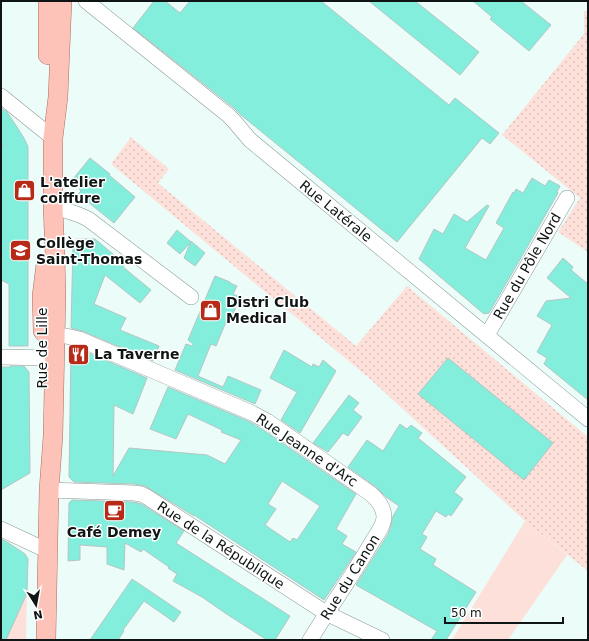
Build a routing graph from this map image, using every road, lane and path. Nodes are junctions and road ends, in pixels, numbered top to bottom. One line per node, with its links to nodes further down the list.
1 (48, 1): 5 (main road, Rue de Lille)
2 (62, 1): 5 (main road, Rue de Lille)
3 (86, 1): 10 (street, Rue Latérale)
4 (1, 96): 5 (street)
5 (53, 138): 7 (main road, Rue de Lille)
6 (567, 198): 10 (street, Rue du Pôle Nord)
7 (53, 207): 8 (street); 9 (main road, Rue de Lille)
8 (191, 297)
9 (49, 335): 12 (main road, Rue de Lille); 15 (street, Rue Jeanne d'Arc)
10 (487, 335): 13 (street, Rue Latérale)
11 (1, 357): 12 (street)
12 (49, 358): 14 (main road, Rue de Lille)
13 (588, 419)
14 (49, 490): 17 (main road, Rue de Lille); 18 (street, Rue de la République)
15 (383, 511): 18 (street, Rue du Canon)
16 (1, 529): 17 (street)
17 (48, 551): 19 (main road, Rue de Lille)
18 (326, 614): 20 (street, Rue du Canon); 21 (street, Rue de la République)
19 (46, 640)
20 (310, 640)
21 (382, 640)

